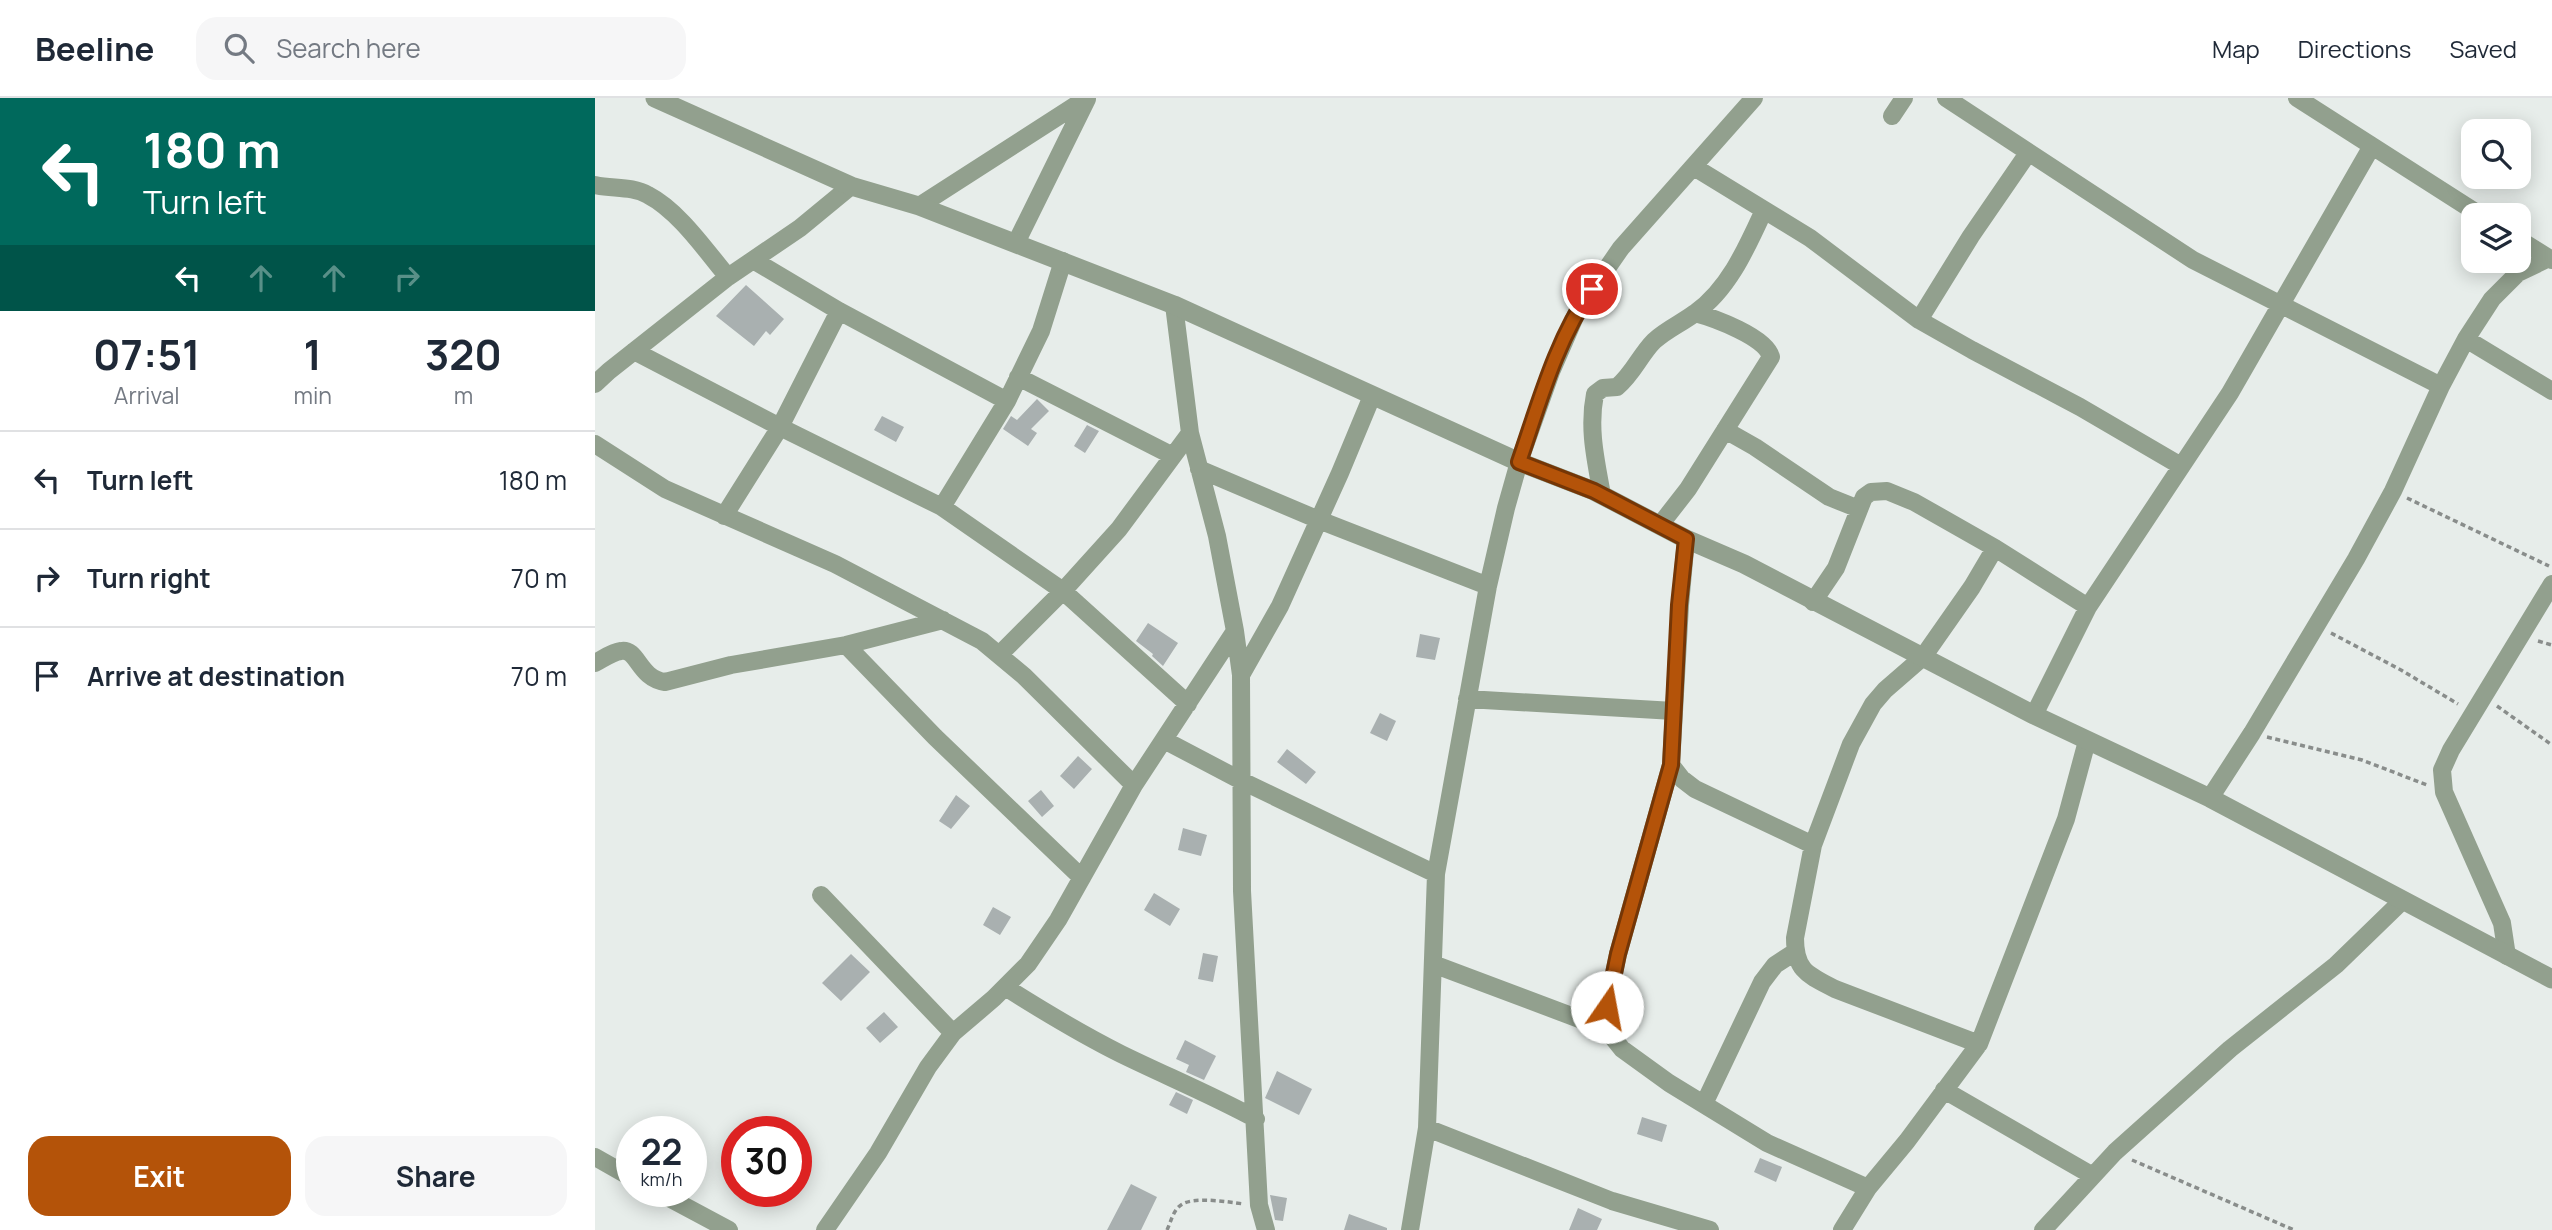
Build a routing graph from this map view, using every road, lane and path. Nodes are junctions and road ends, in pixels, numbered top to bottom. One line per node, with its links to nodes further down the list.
1 (655, 98): 12 (street)
2 (1087, 98): 14 (street); 16 (street)
3 (1754, 98): 10 (street)
4 (1903, 98): 7 (street)
5 (1946, 98): 9 (street)
6 (2297, 98): 8 (street)
7 (1892, 116)
8 (2372, 146): 13 (street); 23 (street)
9 (2028, 153): 23 (street); 26 (street)
10 (1694, 167): 15 (street); 41 (street)
11 (595, 185): 21 (street)
12 (851, 186): 14 (street); 19 (street)
13 (2461, 203)
14 (919, 206): 16 (street)
15 (1763, 210): 25 (street); 26 (street)
16 (1016, 243): 20 (street)
17 (2531, 247): 18 (street)
18 (2551, 259): 27 (street)
19 (753, 260): 21 (street); 24 (street)
20 (1063, 261): 22 (street); 30 (street)
21 (728, 277): 28 (street)
22 (1174, 305): 34 (street); 38 (street)
23 (2280, 307): 32 (street); 42 (street)
24 (839, 311): 35 (street); 36 (street)
25 (1695, 313): 37 (street); 45 (street)
26 (1919, 320): 42 (street)
27 (2466, 339): 32 (street); 33 (street)
28 (634, 351): 29 (street); 36 (street)
29 (602, 368): 31 (street)
30 (1018, 377): 35 (street); 40 (street)
31 (595, 384)
32 (2441, 386): 44 (street)
33 (2552, 391)
34 (1372, 396): 41 (street); 49 (street)
35 (1007, 401): 46 (street)
36 (780, 427): 46 (street); 48 (street)
37 (1725, 430): 47 (street); 50 (street)
38 (1190, 433): 40 (street); 43 (street)
39 (595, 444): 48 (street)
40 (1173, 456): 56 (street)
41 (1519, 462): 45 (street); 55 (street)
42 (2181, 466): 58 (street)
43 (1199, 469): 49 (street); 61 (street)
44 (2393, 491): 53 (path); 60 (street)
45 (1602, 495): 50 (street)
46 (943, 507): 56 (street)
47 (1859, 509): 52 (street); 57 (street)
48 (724, 516): 59 (street)
49 (1319, 520): 55 (street); 66 (street)
50 (1660, 525): 51 (street)
51 (1686, 539): 57 (street); 70 (street)
52 (1994, 548): 58 (street); 64 (street)
53 (2552, 568)
54 (2552, 584): 67 (street)
55 (1488, 586): 68 (street)
56 (1063, 591): 63 (street); 69 (street)
57 (1813, 602): 64 (street)
58 (2088, 607): 72 (street)
59 (943, 620): 62 (street); 63 (street)
60 (2316, 625): 71 (path); 73 (street)
61 (1235, 631): 66 (street); 69 (street)
62 (846, 645): 65 (street); 84 (street)
63 (999, 655): 79 (street)
64 (1923, 657): 72 (street); 82 (street)
65 (595, 663)
66 (1241, 675): 78 (street)
67 (2484, 697): 71 (street); 76 (path)
68 (1467, 699): 70 (street); 83 (street)
69 (1188, 704): 74 (street)
70 (1674, 712): 77 (street)
71 (2473, 714): 80 (street)
72 (2034, 715): 75 (street)
73 (2252, 733): 80 (path); 81 (street)
74 (1164, 740): 78 (street); 79 (street)
75 (2087, 741): 81 (street); 94 (street)
76 (2552, 745)
77 (1671, 765): 82 (street); 92 (street)
78 (1241, 781): 83 (street); 97 (street)
79 (1134, 785): 84 (street)
80 (2444, 792): 88 (street)
81 (2210, 799): 86 (street)
82 (1813, 845): 87 (street)
83 (1436, 874): 89 (street)
84 (1082, 878): 91 (street)
85 (821, 895): 93 (street)
86 (2401, 902): 88 (street); 99 (street)
87 (1795, 952): 94 (street); 96 (street)
88 (2507, 956): 90 (street)
89 (1433, 964): 92 (street); 98 (street)
90 (2552, 979)
91 (1005, 987): 93 (street); 97 (street)
92 (1606, 1029): 96 (street)
93 (953, 1032): 107 (street)
94 (1979, 1044): 95 (street)
95 (1944, 1090): 102 (street); 103 (street)
96 (1704, 1104): 103 (street)
97 (1256, 1119): 104 (street)
98 (1427, 1128): 110 (street); 111 (street)
99 (2115, 1152): 102 (street); 114 (path)
100 (595, 1157): 101 (street)
101 (616, 1169)
102 (2093, 1176): 113 (street)
103 (1868, 1188): 112 (street)
104 (1259, 1205): 108 (path); 109 (street)
105 (686, 1207): 106 (street)
106 (729, 1230)
107 (825, 1230)
108 (1167, 1230)
109 (1266, 1230)
110 (1410, 1230)
111 (1710, 1230)
112 (1842, 1230)
113 (2043, 1230)
114 (2294, 1230)

